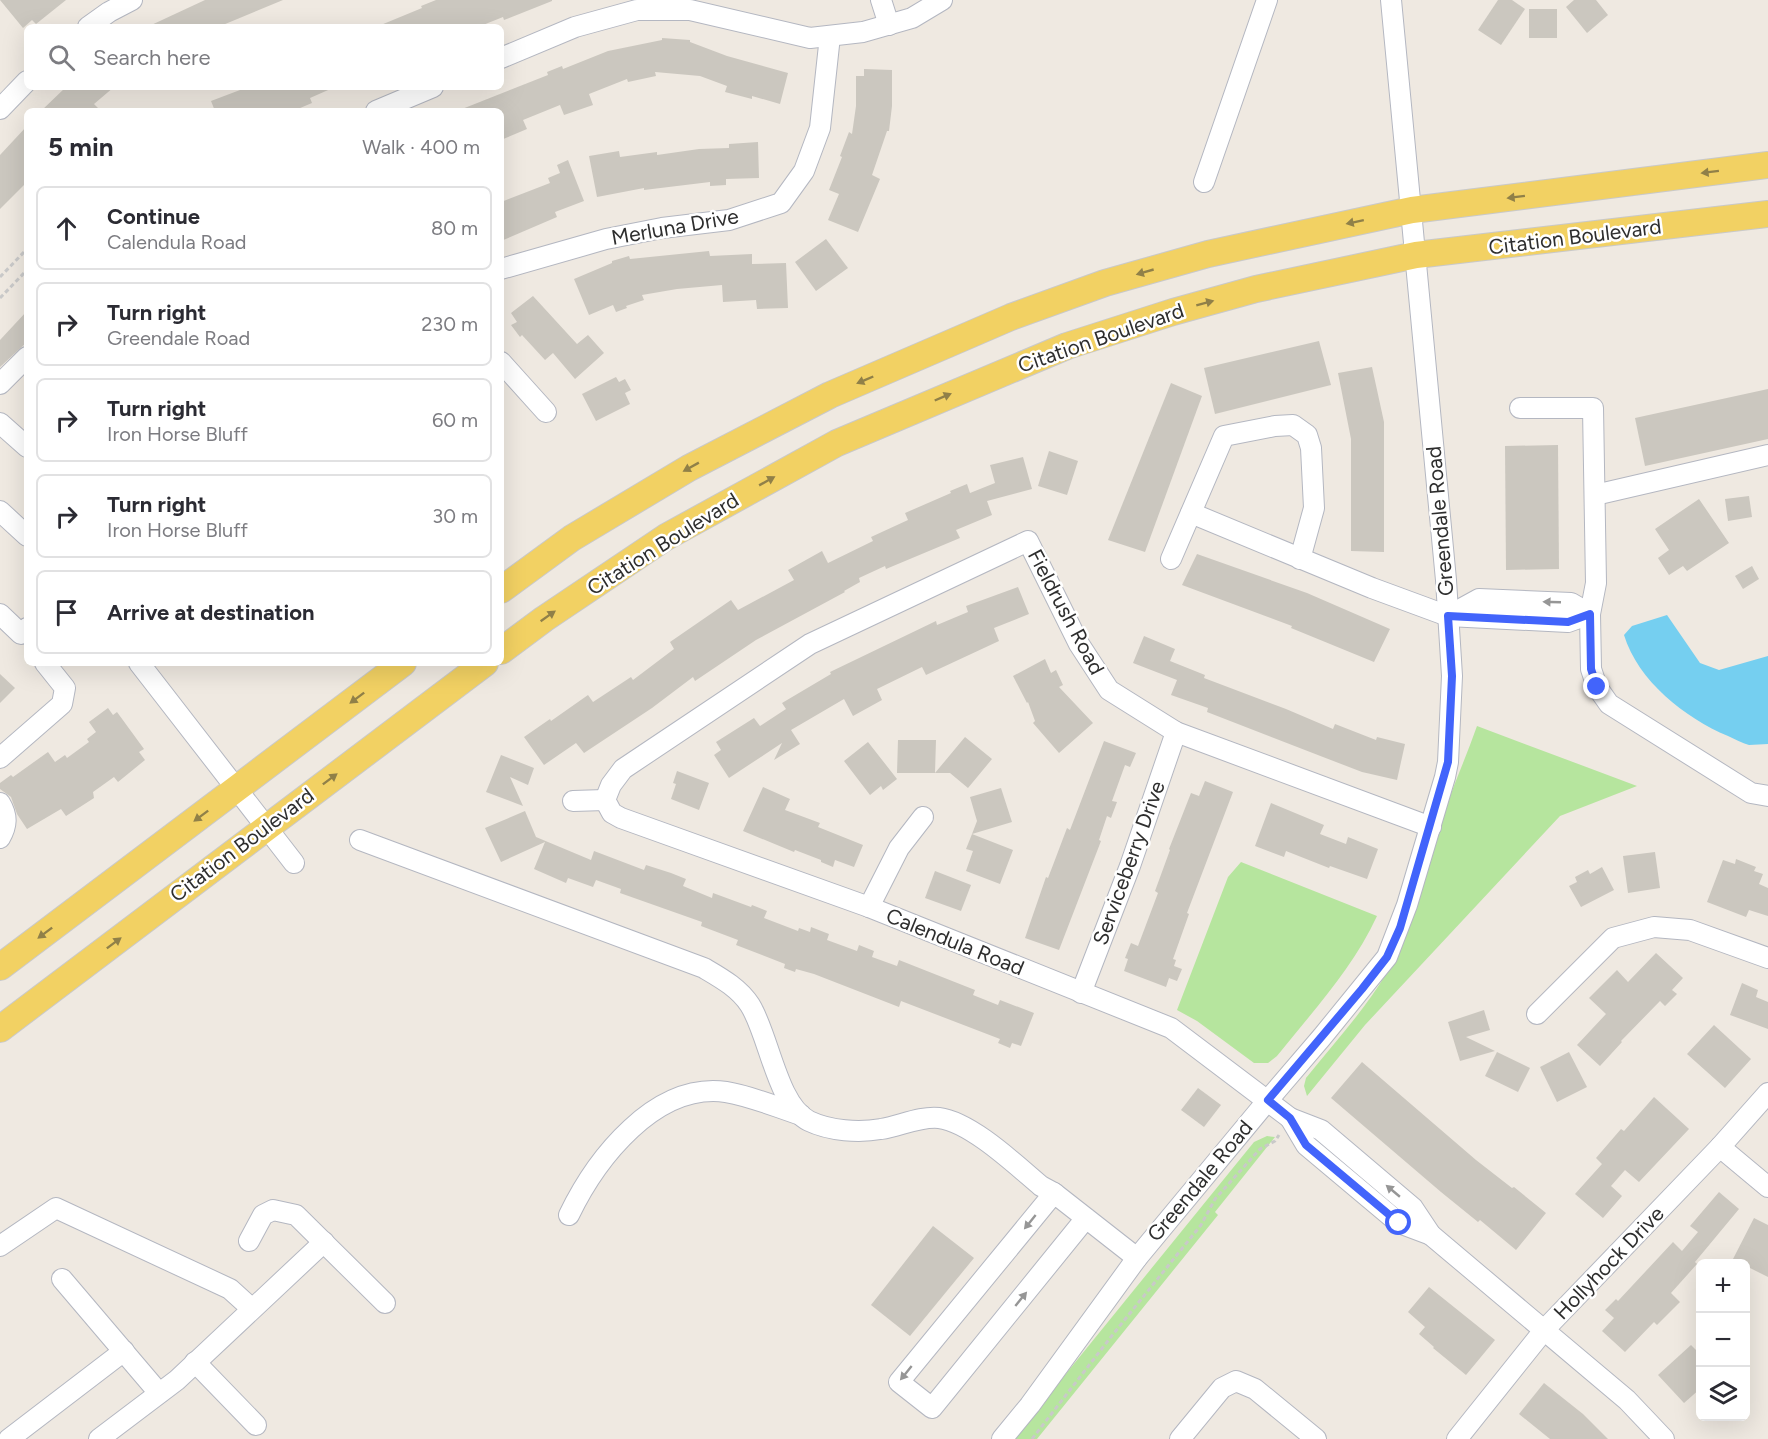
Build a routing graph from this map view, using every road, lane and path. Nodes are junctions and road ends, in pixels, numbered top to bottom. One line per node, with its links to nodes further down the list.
1 (132, 0): 7 (street)
2 (881, 0): 8 (street)
3 (942, 0): 8 (street)
4 (1268, 0): 16 (street)
5 (1391, 0): 17 (street, Greendale Road)
6 (658, 5): 9 (street); 10 (street)
7 (92, 24)
8 (889, 25): 9 (street)
9 (830, 36): 21 (street, Merluna Drive)
10 (504, 57)
11 (24, 84): 14 (street)
12 (426, 90): 13 (street)
13 (383, 108)
14 (0, 109)
15 (1768, 165): 17 (main road, one-way to 17)
16 (1204, 182)
17 (1412, 210): 20 (street, Greendale Road); 39 (main road, one-way to 39)
18 (1768, 214): 20 (main road, Citation Boulevard)
19 (24, 252): 23 (path)
20 (1416, 255): 42 (street, Greendale Road); 44 (main road, Citation Boulevard, one-way to 20)
21 (504, 268)
22 (24, 273): 24 (path)
23 (0, 278)
24 (0, 298)
25 (24, 360): 27 (street)
26 (504, 365): 29 (street)
27 (0, 384)
28 (1520, 408): 33 (street)
29 (546, 412)
30 (0, 423): 31 (street)
31 (24, 444)
32 (1768, 455): 33 (street)
33 (1595, 495): 41 (street)
34 (0, 511): 36 (street)
35 (1191, 513): 37 (street); 37 (street); 38 (street)
36 (24, 533)
37 (1300, 558): 42 (street)
38 (1171, 559)
39 (504, 588)
40 (0, 614): 43 (street)
41 (1590, 614): 42 (street); 52 (street)
42 (1448, 616): 58 (street, Greendale Road)
43 (24, 633)
44 (504, 649)
45 (47, 666): 50 (street)
46 (141, 666): 51 (street)
47 (399, 666): 51 (main road, one-way to 51)
48 (481, 666): 57 (main road, Citation Boulevard, one-way to 48)
49 (1176, 732): 53 (street, Fieldrush Road); 58 (street, Fieldrush Road); 65 (street, Serviceberry Drive)
50 (0, 758)
51 (236, 789): 57 (street); 64 (main road, one-way to 64)
52 (1768, 796)
53 (605, 800): 54 (street); 62 (street, Calendula Road)
54 (573, 801)
55 (0, 803): 59 (street)
56 (923, 817): 62 (street)
57 (266, 827): 61 (street); 67 (main road, Citation Boulevard, one-way to 57)
58 (1431, 827): 69 (street, Greendale Road)
59 (0, 838)
60 (360, 840): 70 (street)
61 (294, 863)
62 (869, 908): 65 (street, Calendula Road)
63 (1768, 958): 66 (street)
64 (0, 967)
65 (1081, 993): 69 (street, Calendula Road)
66 (1537, 1014)
67 (0, 1029)
68 (1768, 1093): 72 (street, Hollyhock Drive)
69 (1268, 1100): 71 (street, Calendula Road); 80 (street, Greendale Road)
70 (801, 1115): 74 (street); 75 (street)
71 (1290, 1118): 84 (street, Calendula Road); 92 (path)
72 (1720, 1147): 73 (street); 84 (street, Hollyhock Drive)
73 (1768, 1187)
74 (1054, 1192): 76 (street); 76 (street, one-way to 76)
75 (569, 1215)
76 (1086, 1218): 80 (street)
77 (249, 1241): 78 (street)
78 (324, 1242): 82 (street); 83 (street)
79 (0, 1246): 83 (street)
80 (1137, 1258): 91 (street, Greendale Road)
81 (62, 1279): 85 (street)
82 (385, 1304)
83 (251, 1308): 86 (street)
84 (1545, 1329): 95 (street, Hollyhock Drive); 96 (street, Calendula Road)
85 (124, 1351): 87 (street); 89 (street)
86 (195, 1362): 87 (street); 88 (street)
87 (159, 1393): 90 (street)
88 (256, 1425)
89 (9, 1439)
90 (99, 1439)
91 (1002, 1439)
92 (1032, 1439)
93 (1180, 1439): 94 (street)
94 (1316, 1439)
95 (1457, 1439)
96 (1664, 1439)

